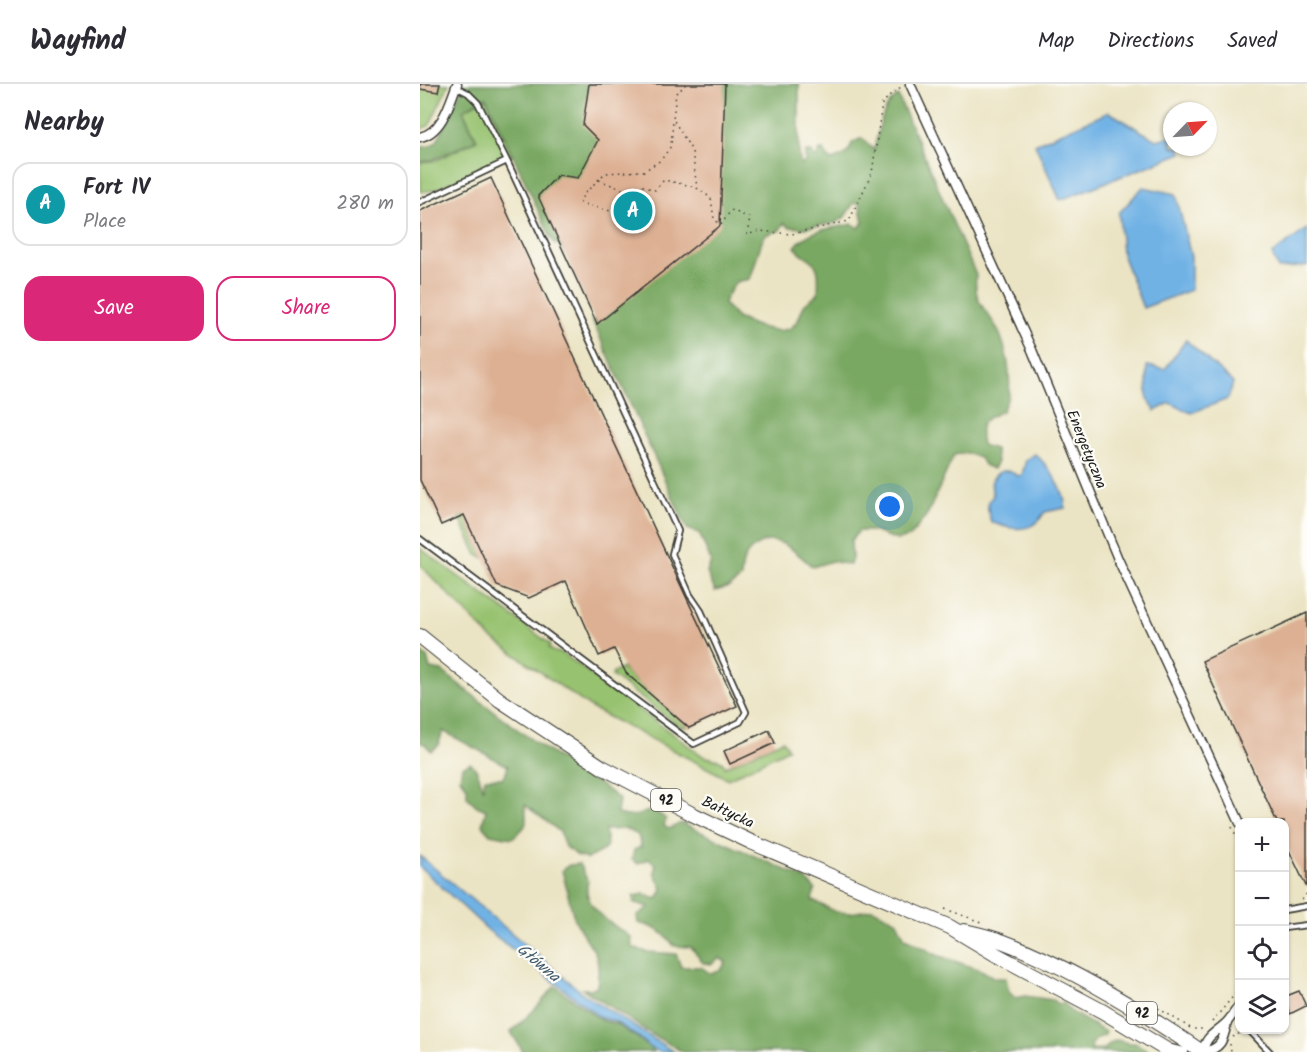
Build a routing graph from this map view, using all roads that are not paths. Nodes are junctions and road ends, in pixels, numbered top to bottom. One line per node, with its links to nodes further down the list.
1 (906, 85): 8 (street, Energetyczna)
2 (457, 86): 3 (street); 4 (lane)
3 (420, 137)
4 (507, 161): 5 (lane); 6 (lane)
5 (420, 201)
6 (420, 540)
7 (420, 636): 12 (main road, Bałtycka / 92)
8 (1237, 818)
9 (1307, 906): 10 (lane)
10 (1289, 909)
11 (1307, 925): 13 (lane)
12 (950, 927): 18 (main road, Bałtycka / 92); 20 (main road, Bałtycka / 92)
13 (1289, 927)
14 (1235, 1017): 15 (street)
15 (1227, 1023): 17 (street); 20 (street)
16 (1254, 1034): 22 (lane)
17 (1223, 1040): 20 (street); 21 (street)
18 (1166, 1049): 19 (street)
19 (1184, 1052)
20 (1203, 1052)
21 (1225, 1052)
22 (1270, 1052)

